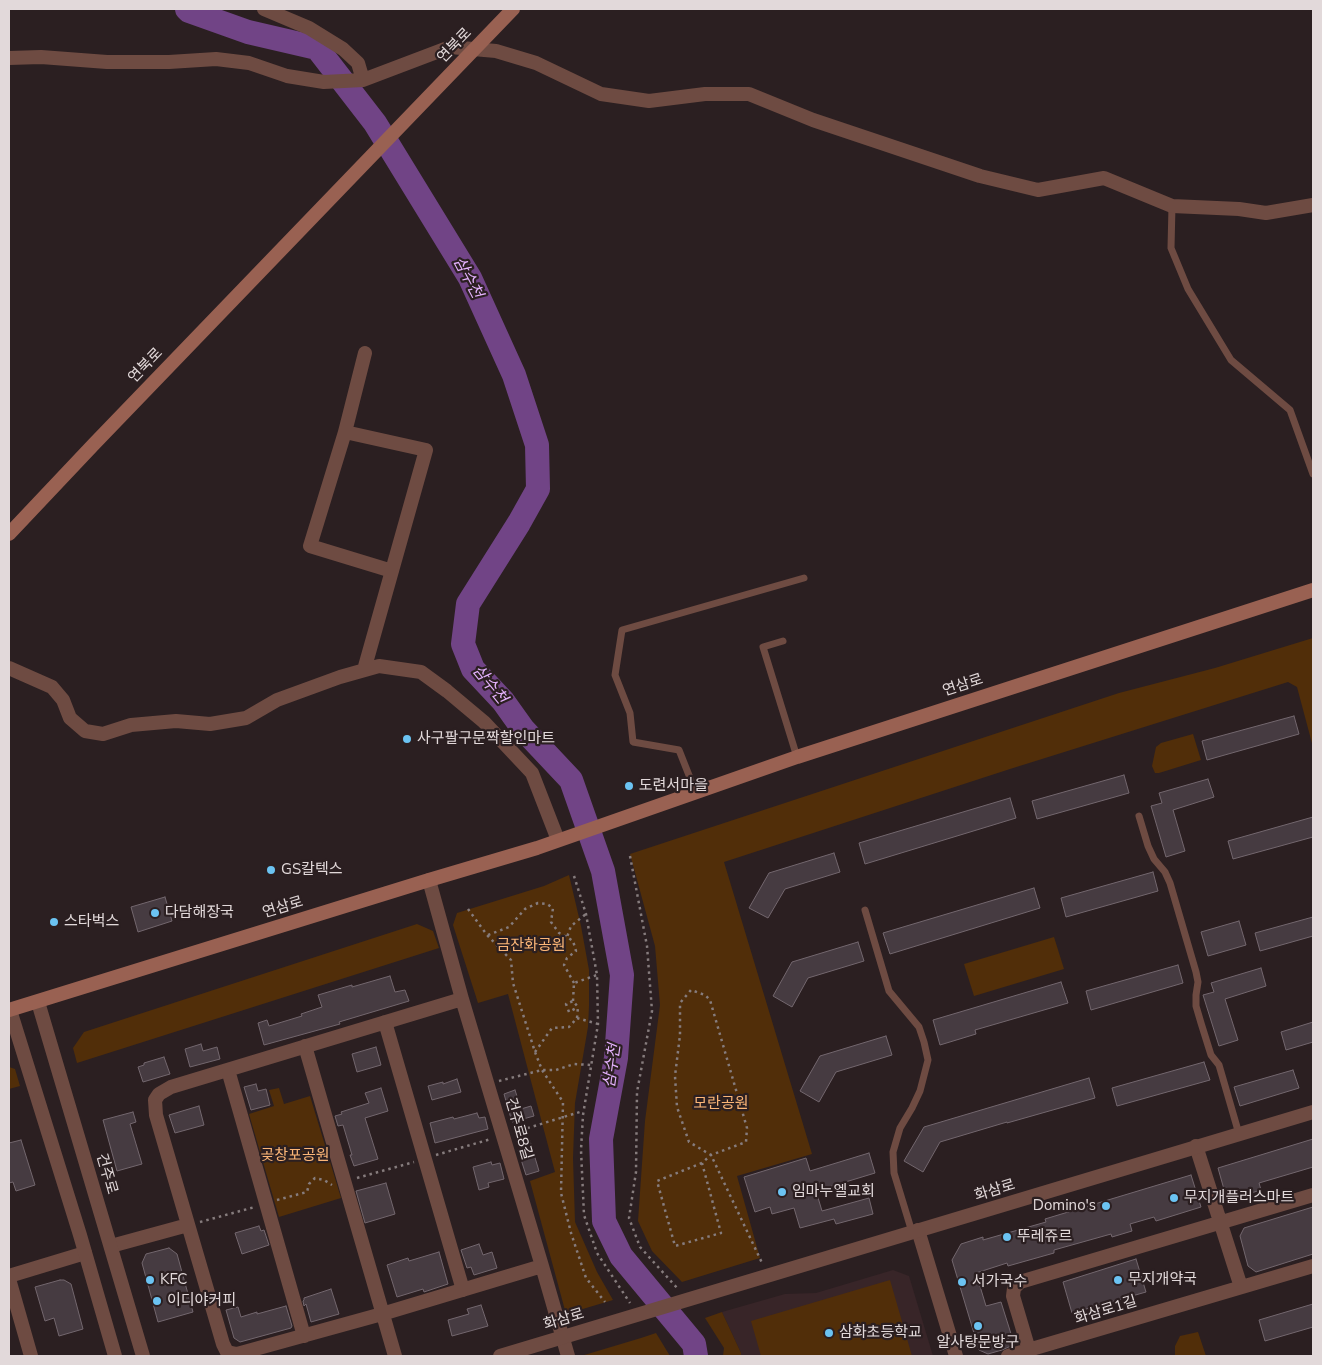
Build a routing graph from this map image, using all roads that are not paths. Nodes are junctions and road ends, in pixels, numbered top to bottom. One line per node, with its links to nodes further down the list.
1 (264, 9): 5 (street)
2 (513, 9): 3 (main road, 연북로)
3 (475, 48): 5 (street); 7 (street); 11 (main road, 연북로)
4 (9, 58): 5 (street)
5 (363, 80)
6 (1313, 205): 7 (street)
7 (1172, 206): 10 (lane)
8 (365, 353): 9 (street)
9 (345, 432): 12 (street); 12 (street)
10 (1313, 474)
11 (9, 534)
12 (392, 571): 17 (street)
13 (804, 578): 19 (lane)
14 (1313, 590): 18 (main road, 연삼로)
15 (783, 641): 18 (lane)
16 (9, 668): 17 (street)
17 (364, 670): 21 (street)
18 (797, 757): 19 (main road, 연삼로)
19 (696, 793): 21 (main road, 연삼로)
20 (1139, 816): 31 (lane)
21 (563, 839): 22 (main road, 연삼로)
22 (429, 880): 24 (street, 건주로8길); 25 (main road, 연삼로)
23 (865, 910): 36 (lane)
24 (462, 999): 27 (street); 39 (street, 건주로8길)
25 (38, 1002): 26 (main road, 연삼로); 37 (street, 건주로)
26 (9, 1010): 38 (street)
27 (384, 1022): 28 (street); 43 (street)
28 (305, 1046): 29 (street); 44 (street)
29 (228, 1070): 35 (street); 45 (street)
30 (1313, 1112): 31 (street, 화삼로)
31 (1239, 1134): 32 (street, 화삼로)
32 (1196, 1146): 34 (street); 36 (street, 화삼로)
33 (1313, 1195): 34 (street)
34 (1221, 1222): 42 (street); 47 (street)
35 (188, 1225): 37 (street); 45 (street)
36 (915, 1231): 46 (street, 화삼로); 54 (street)
37 (111, 1246): 50 (street, 건주로)
38 (85, 1253): 41 (street); 49 (street)
39 (542, 1266): 43 (street); 46 (street, 건주로8길)
40 (1313, 1266): 42 (street, 화삼로1길)
41 (9, 1277): 48 (street)
42 (1241, 1288): 47 (street, 화삼로1길)
43 (463, 1290): 44 (street)
44 (382, 1314): 45 (street); 51 (street)
45 (304, 1336)
46 (562, 1337): 52 (street, 화삼로); 53 (street, 건주로8길)
47 (1029, 1350): 55 (street, 화삼로1길)
48 (31, 1356)
49 (115, 1356)
50 (143, 1356)
51 (395, 1356)
52 (500, 1356)
53 (568, 1356)
54 (956, 1356)
55 (1008, 1356)

